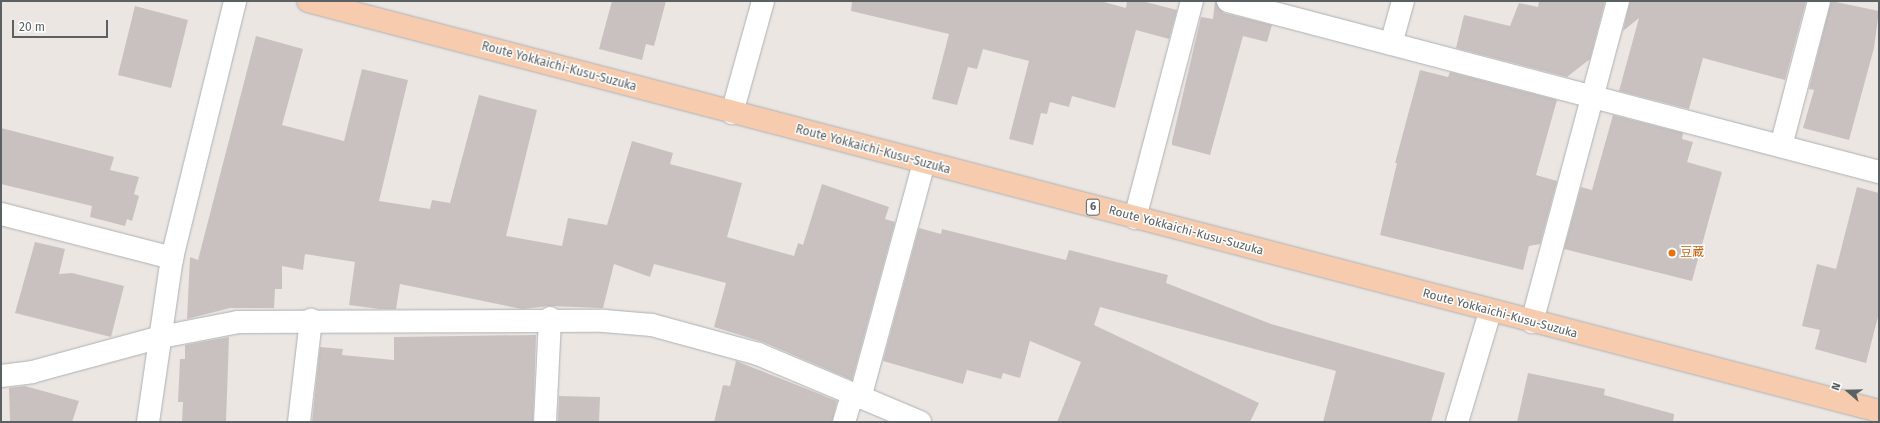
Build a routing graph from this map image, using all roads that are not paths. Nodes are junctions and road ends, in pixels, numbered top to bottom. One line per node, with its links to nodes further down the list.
1 (236, 1): 17 (street)
2 (308, 1): 11 (main road, Route Yokkaichi-Kusu-Suzuka / 6)
3 (763, 1): 11 (street)
4 (1192, 1): 16 (street)
5 (1228, 1): 9 (street)
6 (1402, 1): 9 (street)
7 (1618, 1): 10 (street)
8 (1819, 1): 12 (street)
9 (1391, 44): 10 (street)
10 (1592, 98): 12 (street); 21 (street)
11 (732, 113): 13 (main road, Route Yokkaichi-Kusu-Suzuka / 6)
12 (1781, 146): 14 (street)
13 (924, 163): 16 (main road, Route Yokkaichi-Kusu-Suzuka / 6); 24 (street)
14 (1879, 172)
15 (1, 214): 17 (street)
16 (1135, 218): 18 (main road, Route Yokkaichi-Kusu-Suzuka / 6)
17 (172, 258): 22 (street)
18 (1490, 312): 21 (main road, Route Yokkaichi-Kusu-Suzuka / 6); 31 (street)
19 (550, 318): 20 (street); 24 (street); 28 (street)
20 (311, 320): 22 (street); 27 (street)
21 (1532, 322): 25 (main road, Route Yokkaichi-Kusu-Suzuka / 6)
22 (161, 337): 23 (street); 26 (street)
23 (1, 376)
24 (856, 397): 29 (street); 30 (street)
25 (1879, 412)
26 (148, 422)
27 (299, 422)
28 (545, 422)
29 (844, 422)
30 (920, 422)
31 (1457, 422)

